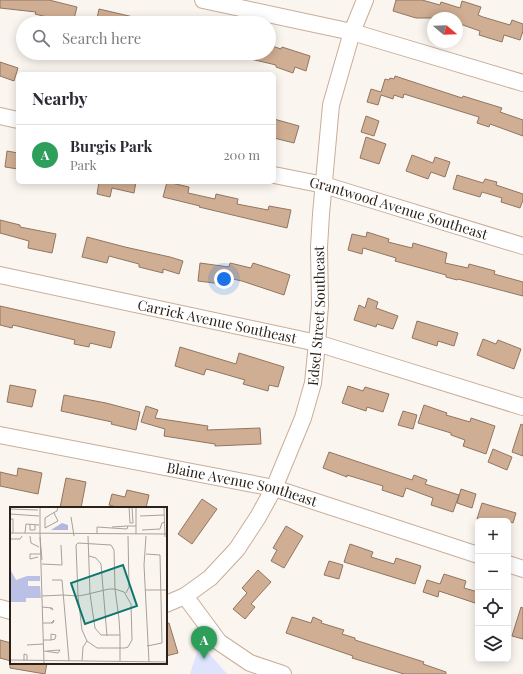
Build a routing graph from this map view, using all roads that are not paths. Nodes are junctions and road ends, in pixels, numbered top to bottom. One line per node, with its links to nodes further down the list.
1 (203, 0): 3 (street)
2 (365, 0): 3 (street, Edsel Street Southeast)
3 (352, 32): 4 (street); 8 (street, Edsel Street Southeast)
4 (523, 83)
5 (0, 116): 6 (street)
6 (16, 120)
7 (276, 175): 8 (street, Grantwood Avenue Southeast)
8 (324, 185): 9 (street, Grantwood Avenue Southeast); 11 (street, Edsel Street Southeast)
9 (523, 246)
10 (0, 275): 11 (street, Carrick Avenue Southeast)
11 (317, 342): 12 (street, Carrick Avenue Southeast); 14 (street, Edsel Street Southeast)
12 (523, 407)
13 (0, 435): 14 (street, Blaine Avenue Southeast)
14 (274, 488): 15 (street, Blaine Avenue Southeast); 18 (street, Edsel Street Southeast)
15 (475, 554)
16 (511, 565): 17 (street)
17 (523, 569)
18 (185, 596): 19 (street, Edsel Street Southeast); 22 (street)
19 (167, 604)
20 (0, 608): 21 (street)
21 (10, 611)
22 (284, 674)

